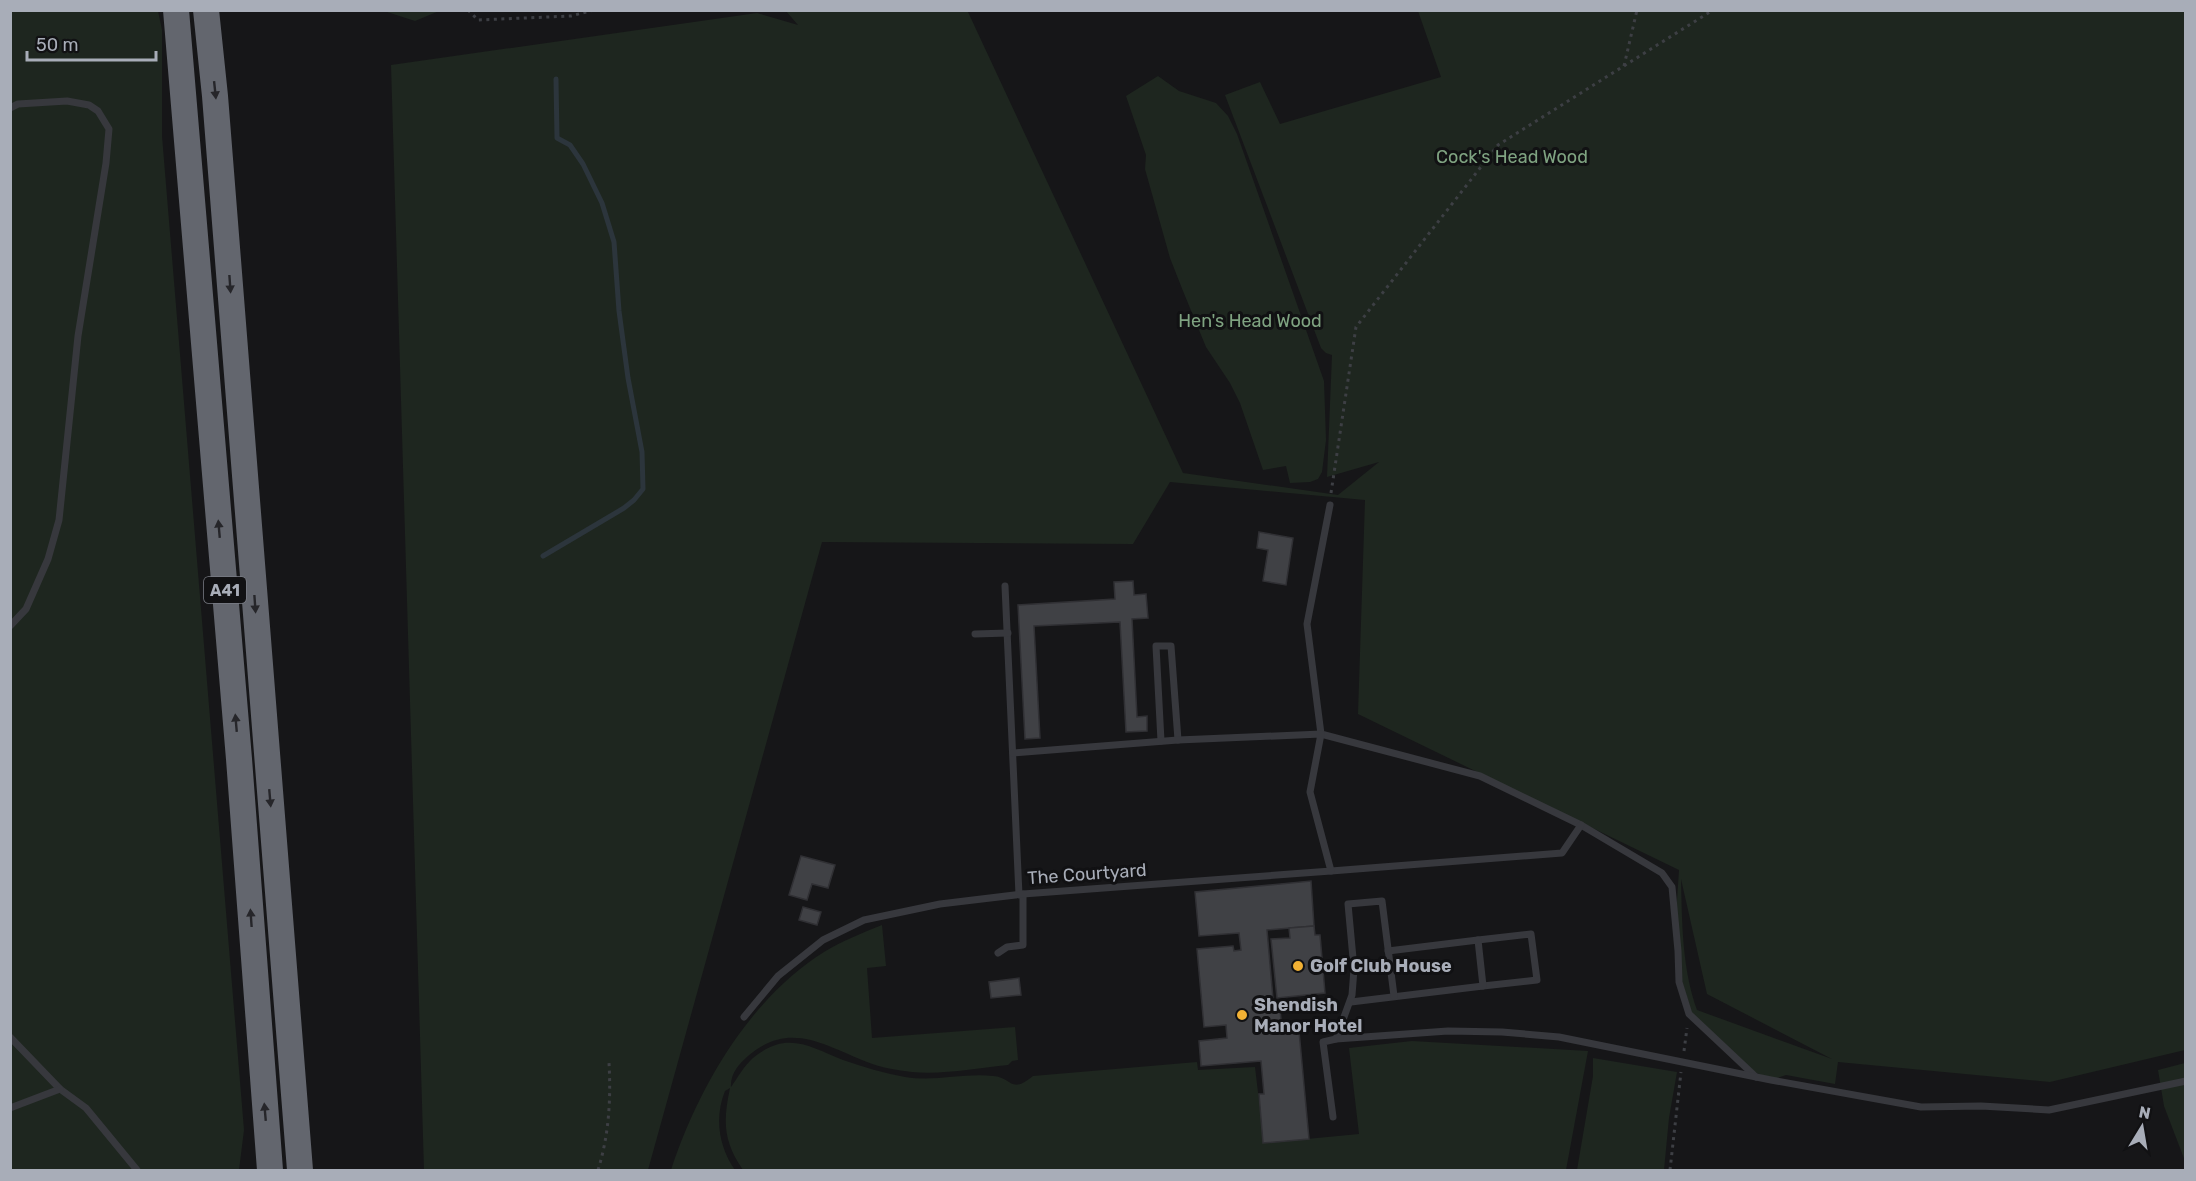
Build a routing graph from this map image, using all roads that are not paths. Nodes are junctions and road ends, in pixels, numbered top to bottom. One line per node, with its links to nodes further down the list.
1 (176, 10): 31 (highway, A41, one-way to 1)
2 (206, 10): 32 (highway, A41, one-way to 32)
3 (10, 108): 6 (lane)
4 (1330, 505): 9 (lane)
5 (1005, 586): 7 (lane)
6 (10, 626)
7 (1008, 633): 8 (lane); 12 (lane)
8 (975, 634)
9 (1321, 734): 10 (lane); 13 (lane); 14 (lane)
10 (1178, 740): 11 (lane); 11 (lane)
11 (1161, 741): 12 (lane)
12 (1013, 753): 15 (lane)
13 (1581, 825): 14 (lane, The Courtyard); 25 (lane)
14 (1331, 871): 15 (lane, The Courtyard)
15 (1021, 894): 18 (lane); 22 (lane, The Courtyard)
16 (1478, 940): 17 (lane); 19 (lane); 19 (lane)
17 (1388, 951): 20 (lane); 21 (lane)
18 (998, 953)
19 (1484, 986): 20 (lane)
20 (1394, 996): 21 (lane)
21 (1351, 1002): 24 (lane)
22 (744, 1017)
23 (10, 1037): 27 (lane)
24 (1336, 1039): 25 (lane); 29 (lane)
25 (1756, 1077): 26 (lane)
26 (2186, 1081)
27 (60, 1089): 28 (lane); 30 (lane)
28 (10, 1108)
29 (1333, 1117)
30 (137, 1170)
31 (270, 1170)
32 (300, 1170)

